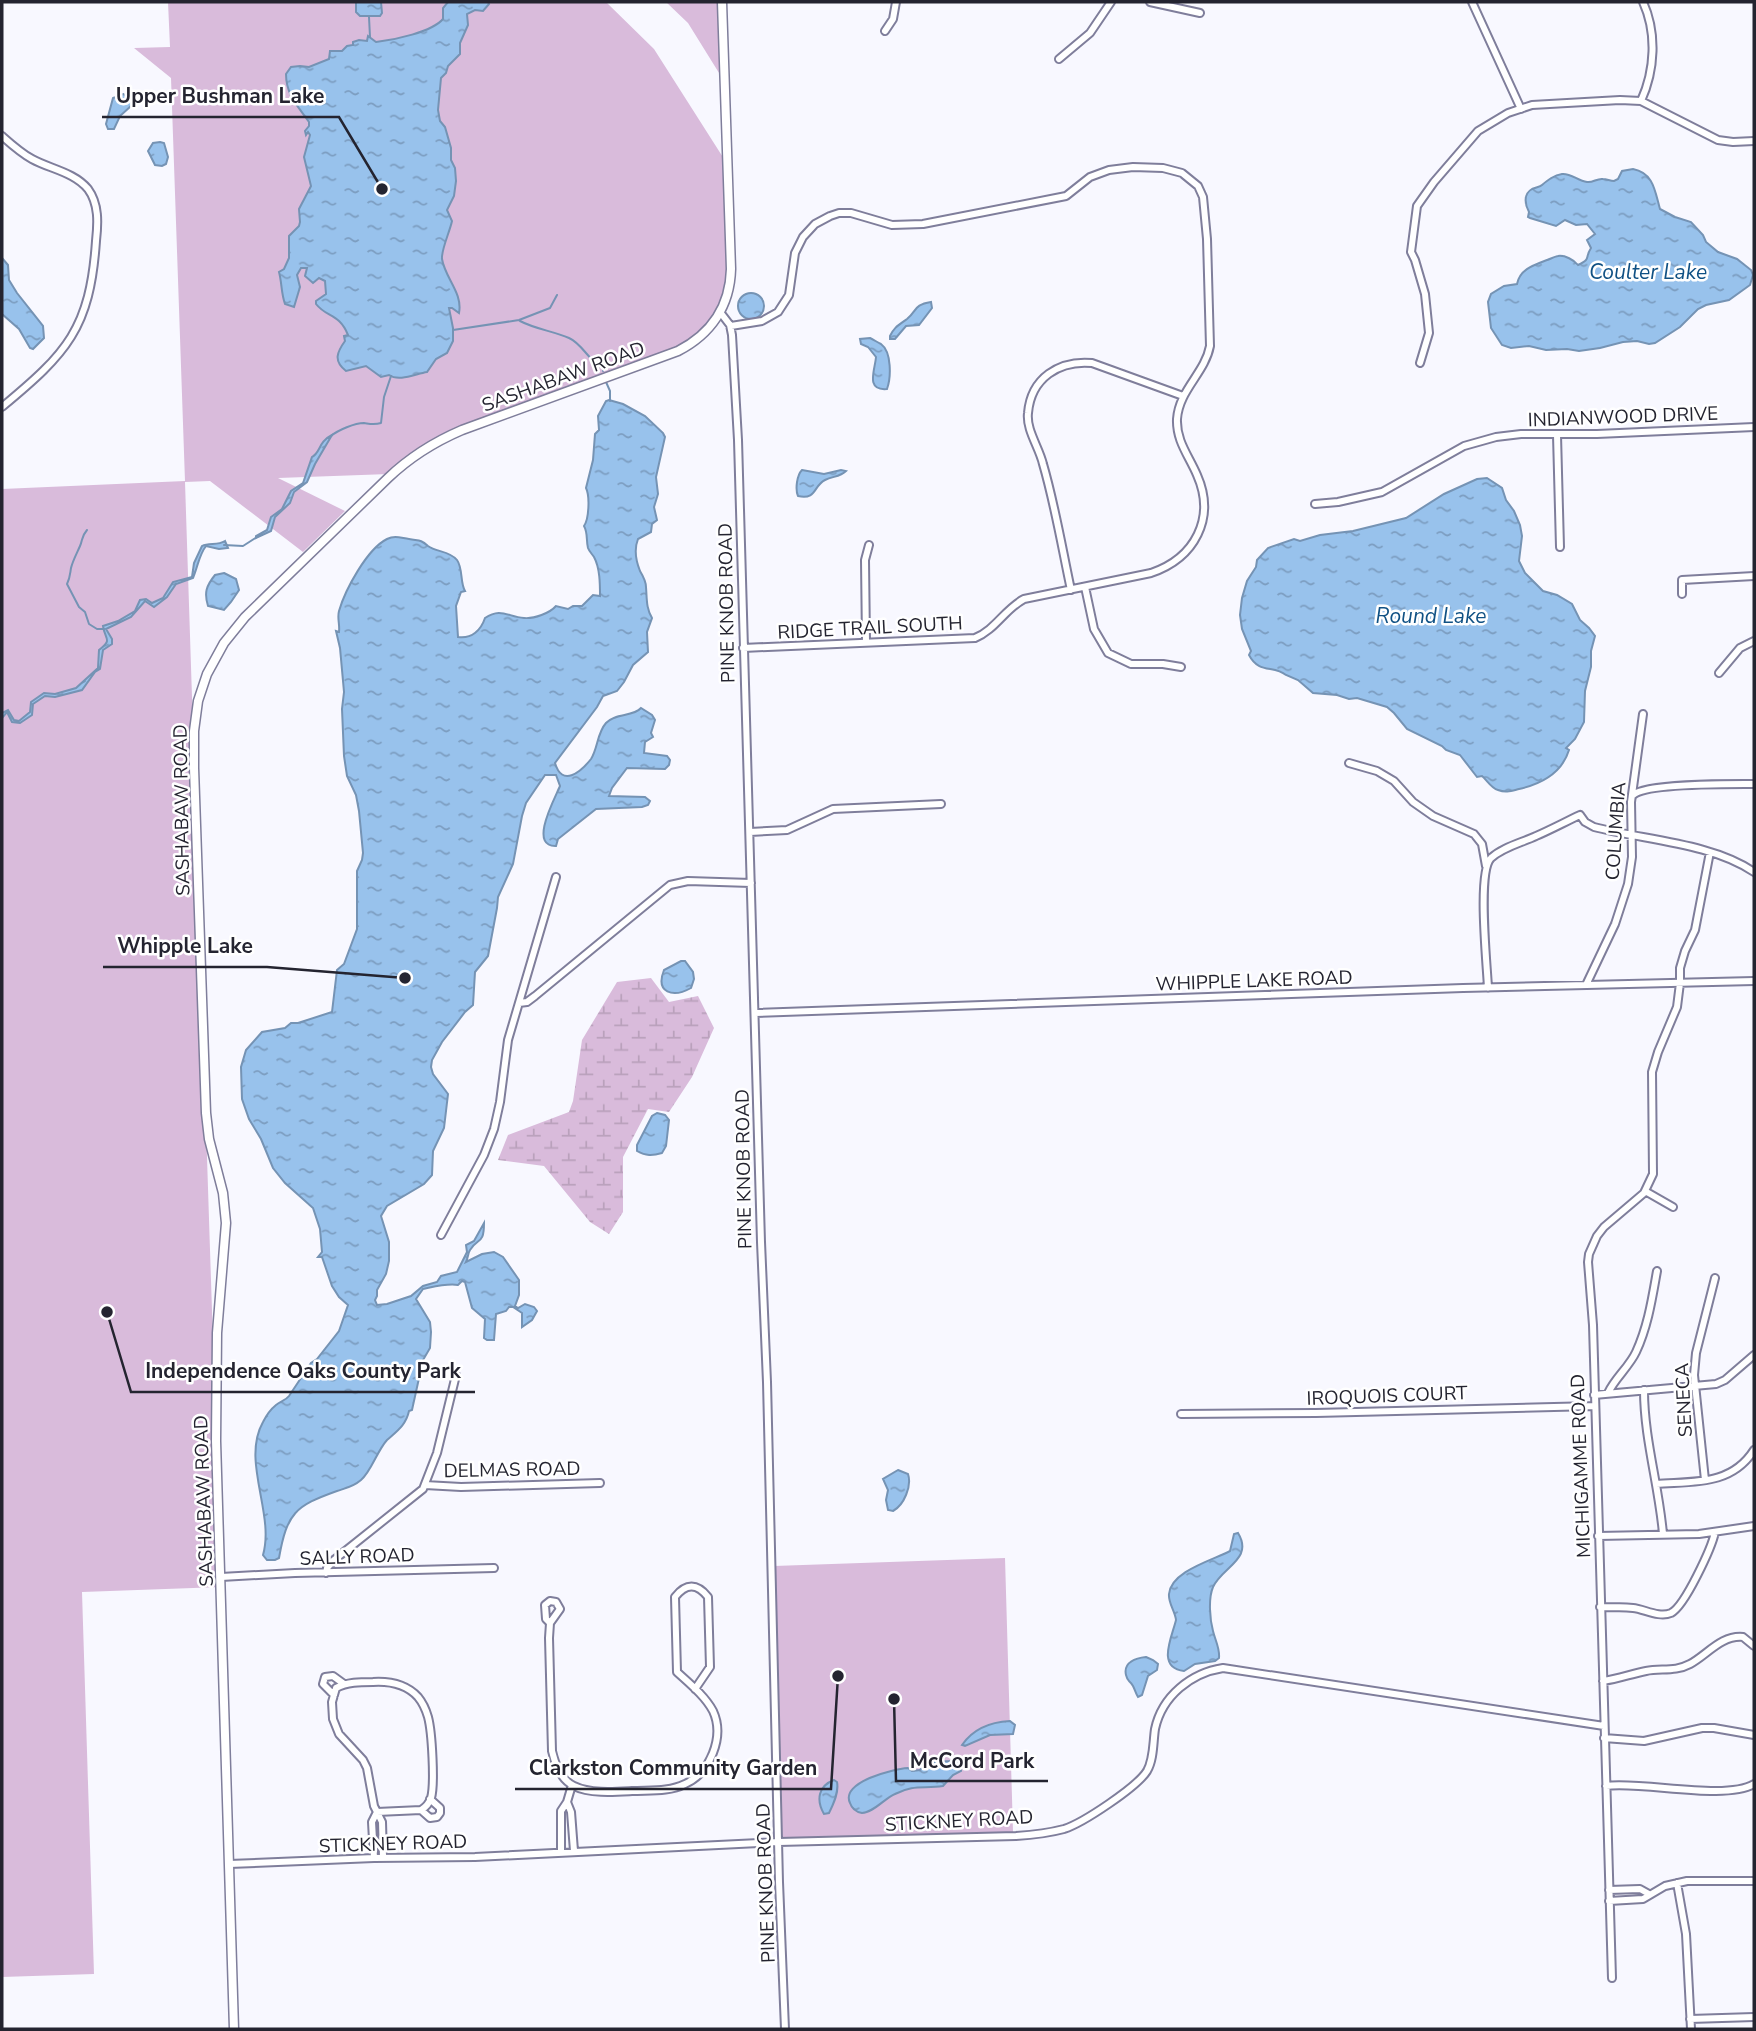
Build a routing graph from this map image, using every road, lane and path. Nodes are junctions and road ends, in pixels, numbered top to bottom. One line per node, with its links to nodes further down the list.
1 (722, 2): 14 (main road, SASHABAW ROAD)
2 (896, 2): 8 (street)
3 (1111, 2): 9 (street)
4 (1150, 2): 7 (street)
5 (1472, 2): 11 (street)
6 (1643, 2): 10 (street)
7 (1200, 13)
8 (885, 31)
9 (1059, 59)
10 (1641, 102): 11 (street); 13 (street)
11 (1521, 109): 16 (street)
12 (2, 136): 18 (street)
13 (1754, 141)
14 (720, 313): 15 (street); 75 (main road, SASHABAW ROAD)
15 (730, 326): 17 (street); 30 (street, PINE KNOB ROAD)
16 (1420, 363)
17 (1183, 396): 25 (street, RIDGE TRAIL SOUTH); 26 (street)
18 (2, 407)
19 (1754, 427): 20 (street, INDIANWOOD DRIVE)
20 (1557, 435): 21 (street, INDIANWOOD DRIVE); 23 (street)
21 (1315, 504)
22 (869, 545): 29 (street)
23 (1560, 547)
24 (1754, 576): 27 (street)
25 (1085, 587): 26 (street, RIDGE TRAIL SOUTH); 31 (street)
26 (1071, 590): 29 (street, RIDGE TRAIL SOUTH)
27 (1682, 594)
28 (1754, 641): 32 (street)
29 (866, 642): 30 (street, RIDGE TRAIL SOUTH)
30 (743, 648): 38 (street, PINE KNOB ROAD)
31 (1181, 667)
32 (1718, 673)
33 (1643, 714): 36 (street, COLUMBIA)
34 (1349, 764): 41 (street)
35 (1754, 784): 36 (street)
36 (1633, 795): 39 (street, COLUMBIA)
37 (941, 804): 38 (street)
38 (750, 832): 44 (street, PINE KNOB ROAD)
39 (1630, 835): 40 (street); 41 (street); 47 (street, COLUMBIA)
40 (1710, 852): 42 (street); 46 (street)
41 (1486, 866): 48 (street)
42 (1754, 872)
43 (556, 877): 49 (street)
44 (751, 883): 49 (street); 50 (street, PINE KNOB ROAD)
45 (1754, 981): 46 (street, WHIPPLE LAKE ROAD)
46 (1680, 983): 47 (street, WHIPPLE LAKE ROAD); 51 (street)
47 (1586, 985): 48 (street, WHIPPLE LAKE ROAD)
48 (1488, 988): 50 (street, WHIPPLE LAKE ROAD)
49 (519, 1003): 53 (street)
50 (755, 1013): 95 (street, PINE KNOB ROAD)
51 (1645, 1191): 52 (street); 61 (street, MICHIGAMME ROAD)
52 (1673, 1207)
53 (441, 1235)
54 (1657, 1272): 60 (street)
55 (1715, 1278): 58 (street, SENECA)
56 (1754, 1355): 58 (street)
57 (456, 1375): 68 (street)
58 (1695, 1386): 59 (street); 65 (street, SENECA)
59 (1644, 1390): 60 (street); 67 (street)
60 (1608, 1393): 61 (street)
61 (1594, 1395): 62 (street, MICHIGAMME ROAD)
62 (1594, 1406): 63 (street, IROQUOIS COURT); 72 (street, MICHIGAMME ROAD)
63 (1181, 1414)
64 (1754, 1450): 65 (street)
65 (1705, 1480): 67 (street)
66 (600, 1483): 68 (street, DELMAS ROAD)
67 (1656, 1484): 71 (street)
68 (425, 1485): 74 (street)
69 (1754, 1526): 70 (street)
70 (1715, 1532): 71 (street); 76 (street)
71 (1663, 1535): 72 (street)
72 (1598, 1536): 76 (street, MICHIGAMME ROAD)
73 (494, 1568): 74 (street, SALLY ROAD)
74 (327, 1573): 75 (street, SALLY ROAD)
75 (220, 1577): 100 (main road, SASHABAW ROAD)
76 (1600, 1607): 79 (street, MICHIGAMME ROAD)
77 (550, 1623): 87 (street)
78 (1754, 1646): 79 (street)
79 (1603, 1681): 83 (street, MICHIGAMME ROAD)
80 (344, 1684): 82 (street); 82 (street); 89 (street)
81 (695, 1689): 81 (street); 87 (street)
82 (334, 1695): 92 (street)
83 (1604, 1726): 85 (street, MICHIGAMME ROAD); 95 (street, STICKNEY ROAD)
84 (1754, 1735): 85 (street)
85 (1604, 1738): 88 (street, MICHIGAMME ROAD)
86 (1754, 1784): 88 (street)
87 (572, 1785): 90 (street)
88 (1606, 1786): 103 (street, MICHIGAMME ROAD)
89 (430, 1799): 91 (street); 91 (street)
90 (567, 1802): 93 (street); 94 (street)
91 (421, 1810): 92 (street)
92 (377, 1812): 98 (street); 99 (street)
93 (561, 1830): 94 (street); 96 (street)
94 (572, 1830): 97 (street)
95 (779, 1842): 97 (street, STICKNEY ROAD); 110 (street, PINE KNOB ROAD)
96 (561, 1851): 97 (street, STICKNEY ROAD); 98 (street, STICKNEY ROAD)
97 (574, 1851)
98 (383, 1857): 99 (street, STICKNEY ROAD)
99 (374, 1858): 100 (street, STICKNEY ROAD)
100 (229, 1864): 109 (main road, SASHABAW ROAD)
101 (1754, 1881): 102 (street)
102 (1677, 1883): 104 (street); 108 (street)
103 (1609, 1890): 104 (street); 105 (street, MICHIGAMME ROAD)
104 (1649, 1894): 105 (street)
105 (1609, 1900): 106 (street, MICHIGAMME ROAD)
106 (1612, 1978)
107 (1754, 2017): 108 (street)
108 (1690, 2019): 111 (street)
109 (234, 2029)
110 (785, 2029)
111 (1690, 2029)

